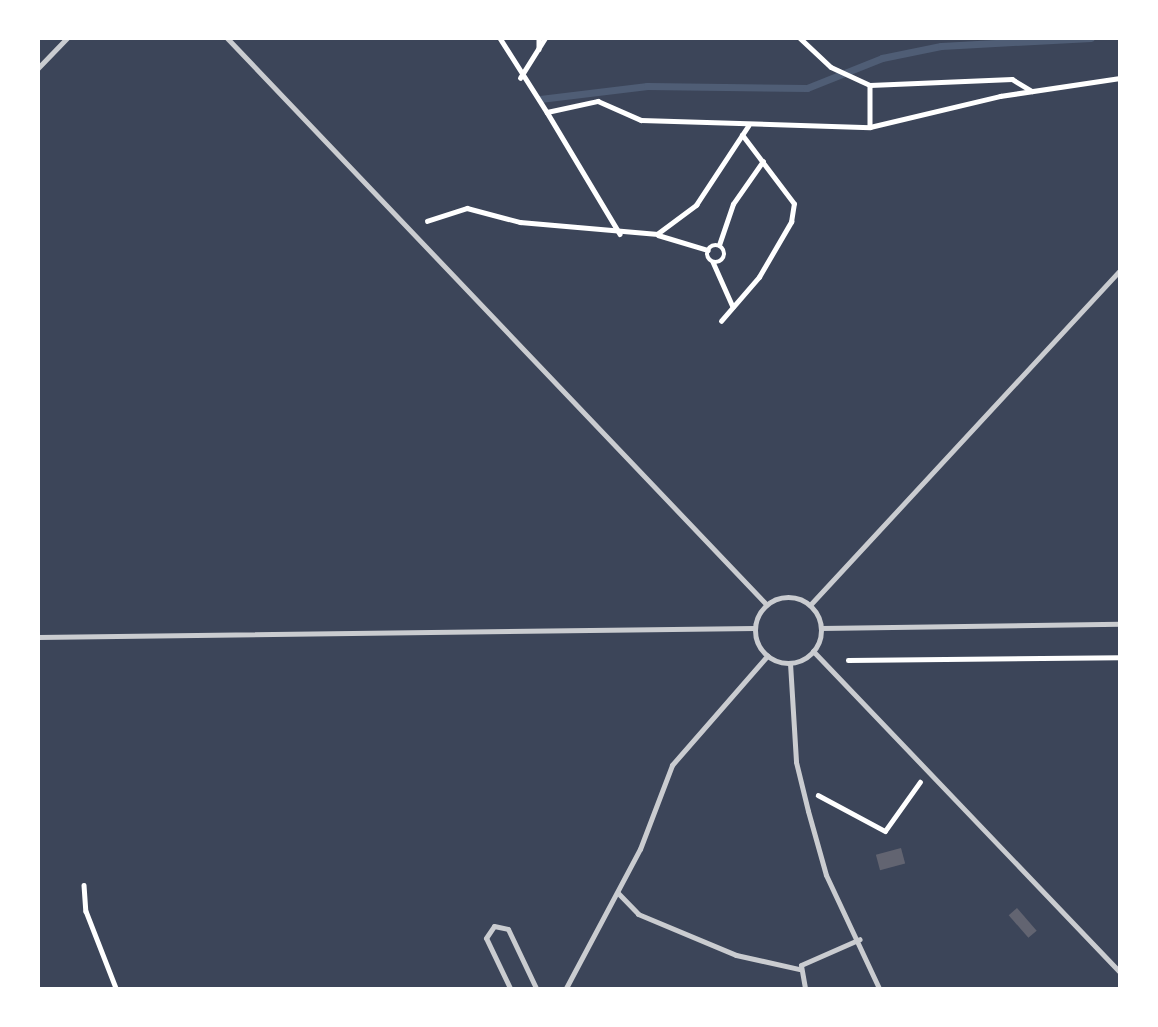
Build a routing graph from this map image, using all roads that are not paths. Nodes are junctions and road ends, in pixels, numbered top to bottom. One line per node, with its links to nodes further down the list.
1 (67, 38): 3 (lane)
2 (227, 38): 5 (lane)
3 (38, 68)
4 (1119, 270): 6 (lane)
5 (766, 604): 6 (lane); 8 (lane)
6 (810, 604): 9 (lane)
7 (1119, 624): 9 (lane)
8 (755, 628): 10 (lane); 12 (lane)
9 (821, 628): 11 (lane)
10 (38, 637)
11 (813, 651): 13 (lane); 17 (lane)
12 (767, 656): 13 (lane); 14 (lane)
13 (790, 663): 15 (lane)
14 (618, 893): 16 (lane); 20 (lane)
15 (860, 939): 16 (lane); 22 (lane)
16 (799, 969): 21 (lane)
17 (1119, 972)
18 (510, 989): 19 (lane)
19 (536, 989)
20 (566, 989)
21 (805, 989)
22 (879, 989)

